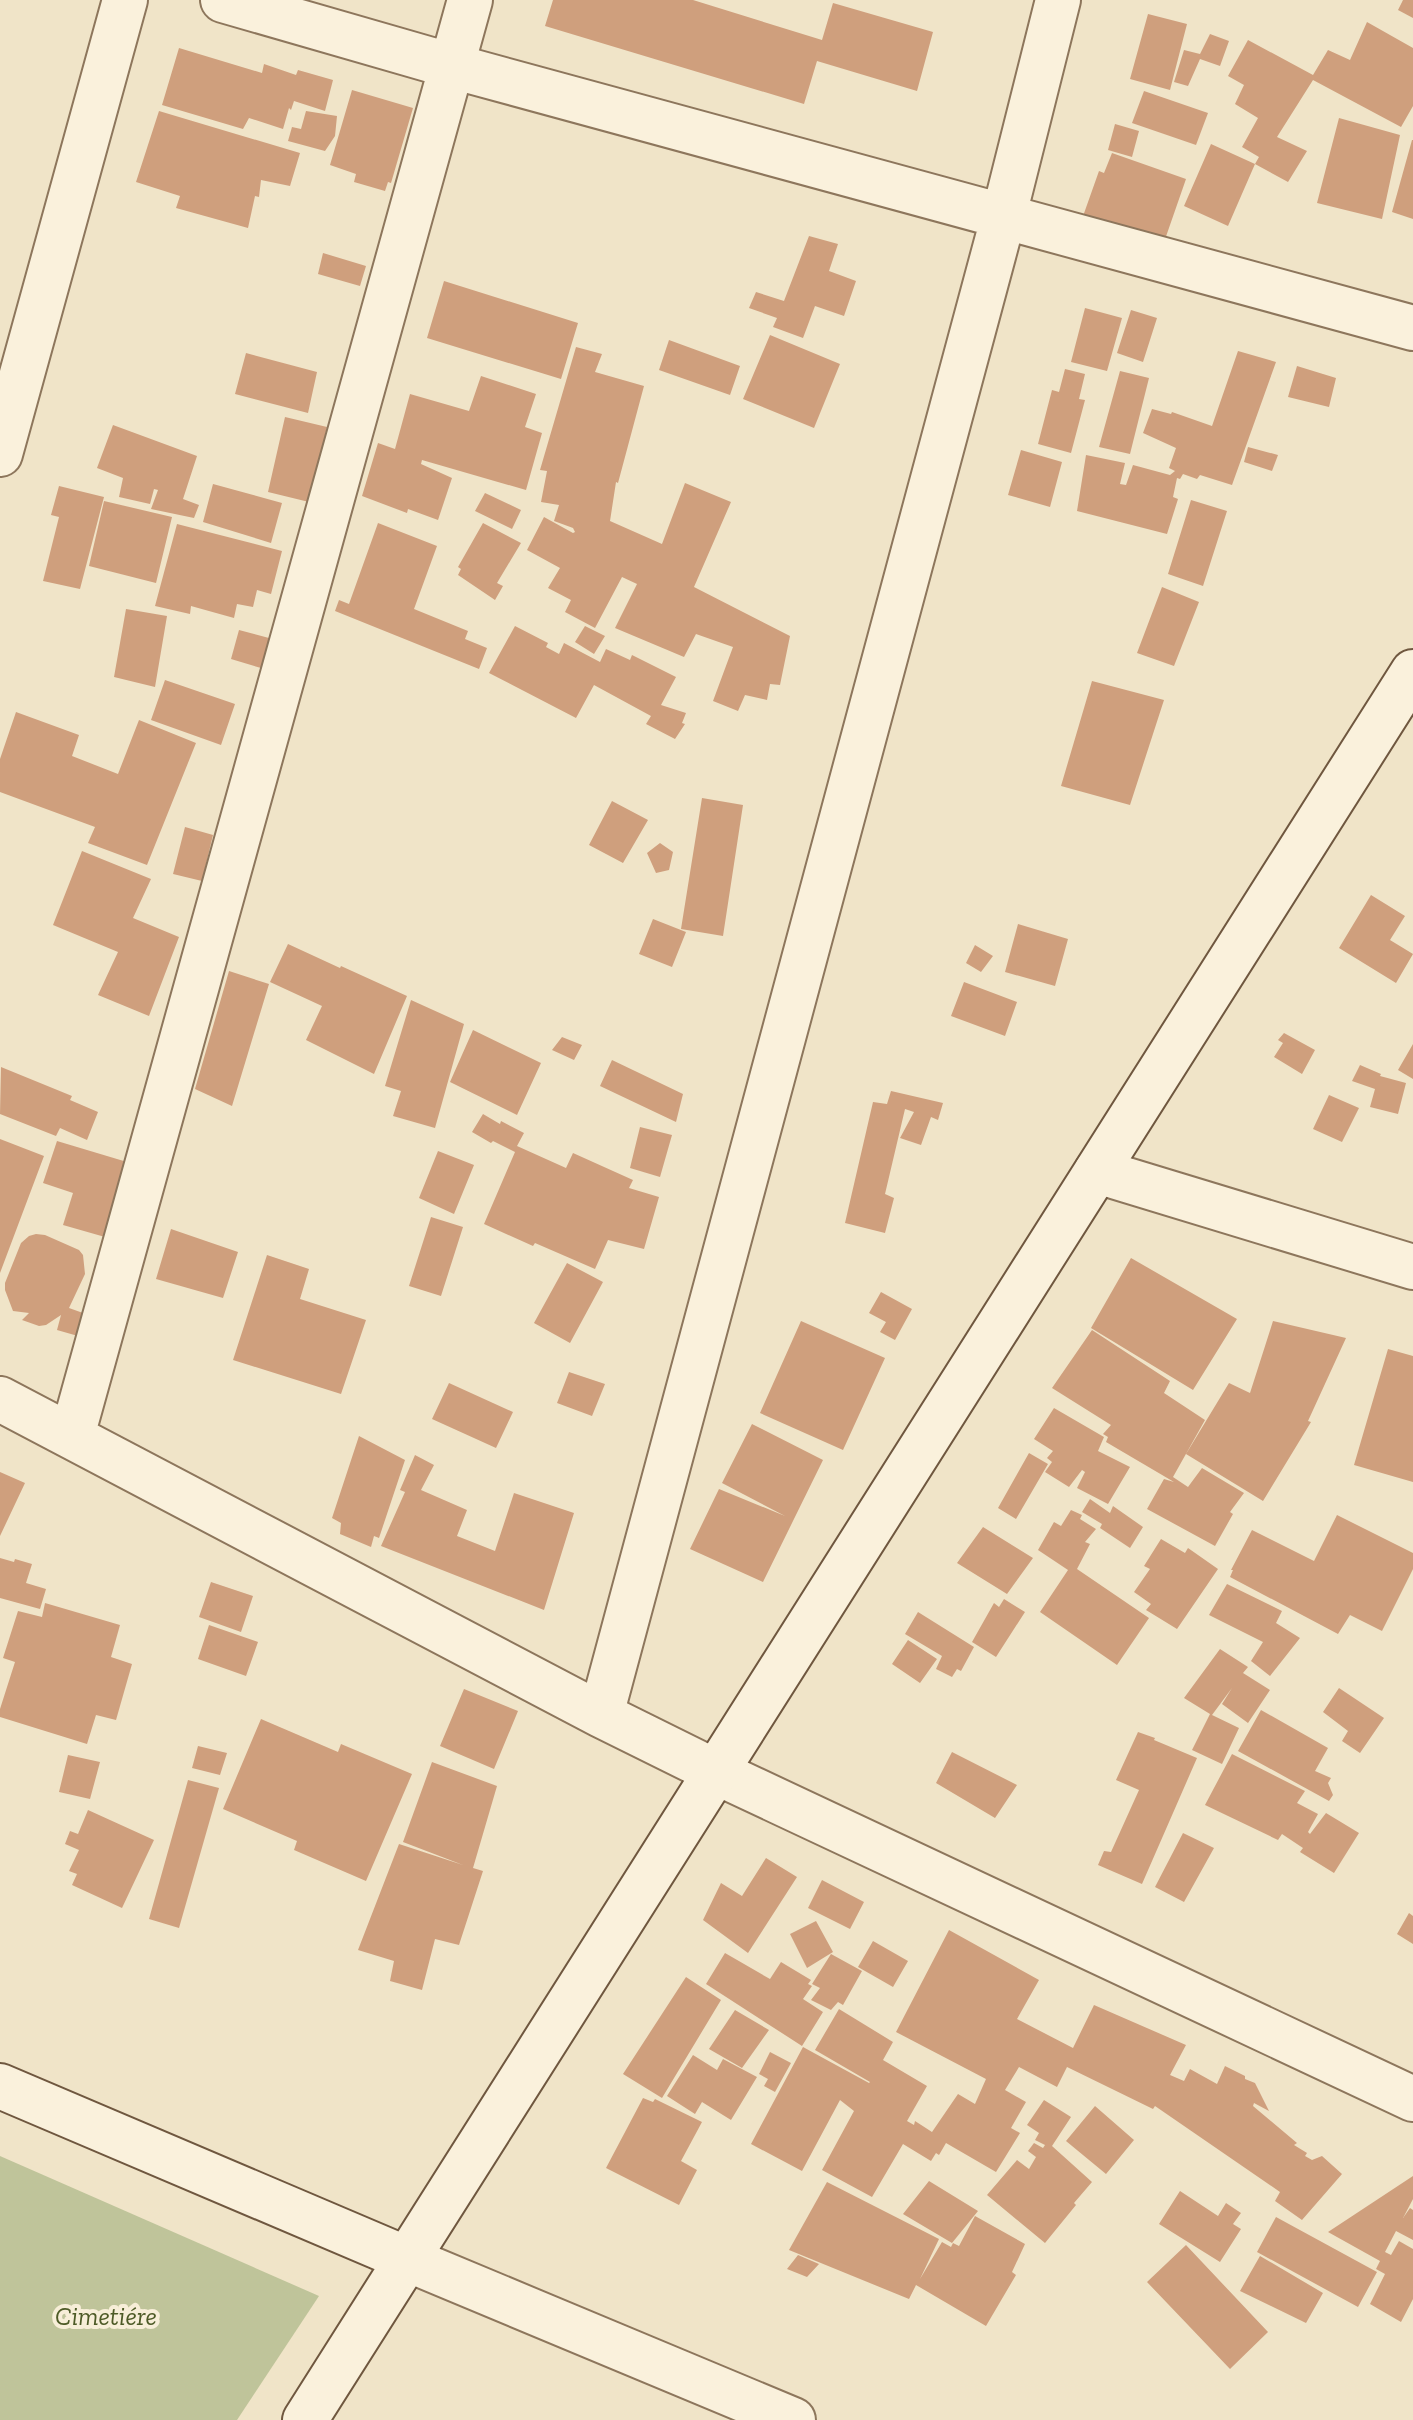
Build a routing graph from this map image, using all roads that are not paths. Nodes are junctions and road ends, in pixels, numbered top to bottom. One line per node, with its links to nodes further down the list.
1 (125, 0): 8 (street)
2 (223, 0): 5 (street)
3 (470, 0): 5 (street)
4 (1058, 0): 6 (street)
5 (452, 66): 6 (street); 13 (street)
6 (1004, 215): 7 (street); 14 (street)
7 (1413, 328)
8 (0, 454)
9 (1413, 672): 10 (street)
10 (1097, 1171): 11 (street); 15 (street)
11 (1413, 1267)
12 (0, 1399): 13 (street)
13 (72, 1436): 14 (street)
14 (601, 1715): 15 (street)
15 (716, 1772): 17 (street); 18 (street)
16 (0, 2086): 18 (street)
17 (1413, 2099)
18 (407, 2259): 19 (street); 20 (street)
19 (305, 2420)
20 (793, 2420)

